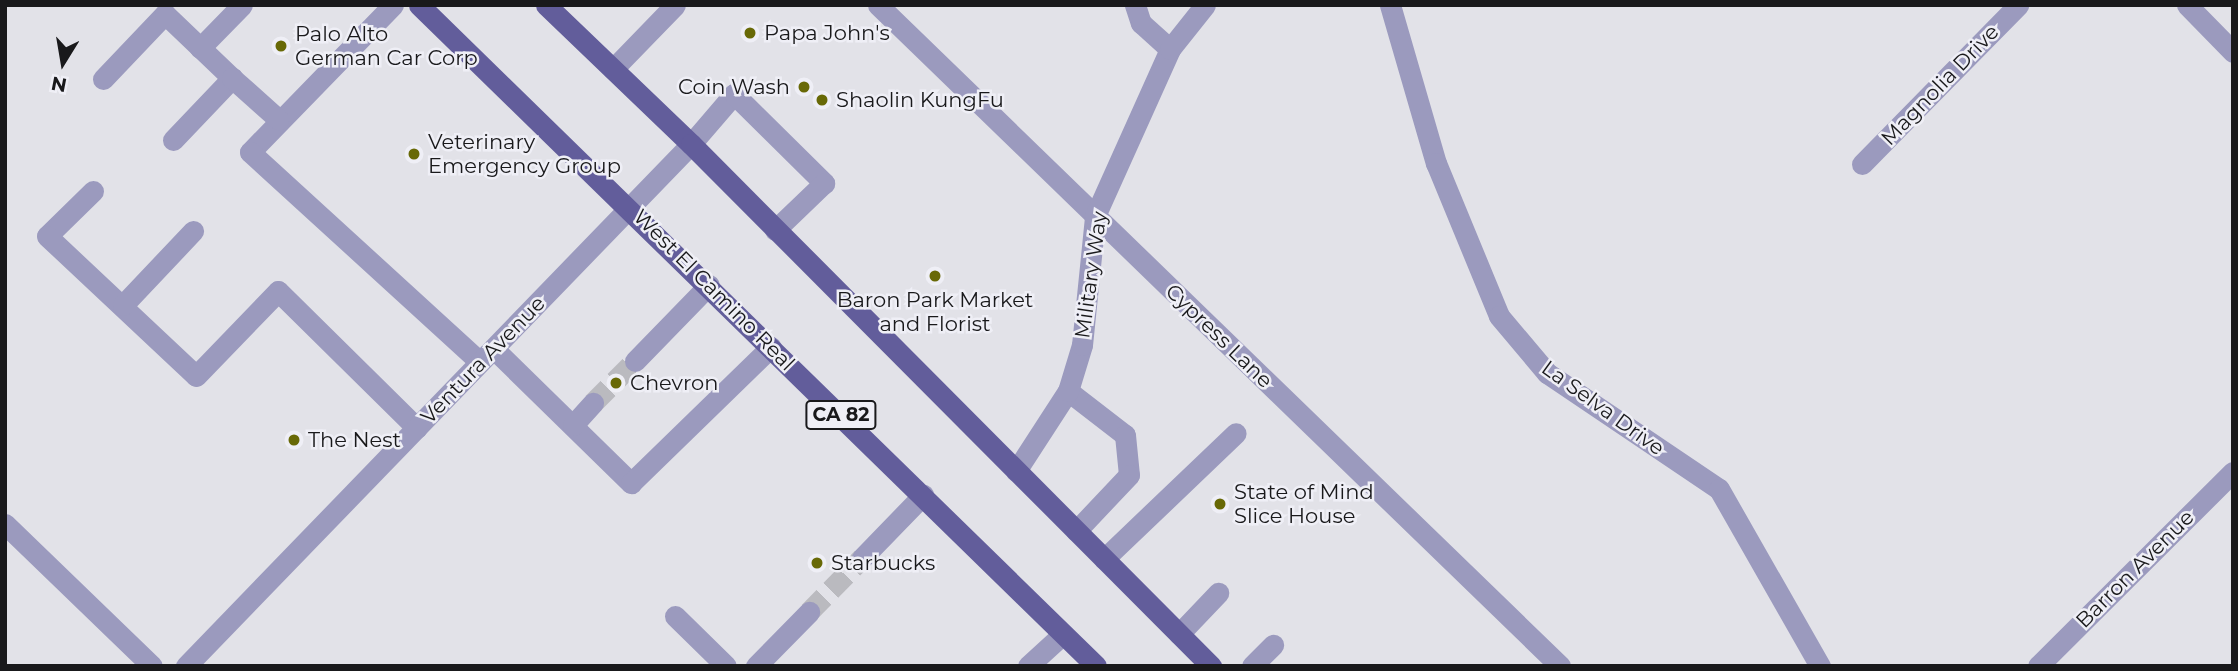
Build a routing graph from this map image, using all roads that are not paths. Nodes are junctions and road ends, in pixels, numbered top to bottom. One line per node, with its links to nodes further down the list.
1 (242, 5): 12 (street)
2 (393, 5): 18 (street)
3 (419, 5): 23 (main road, West El Camino Real / CA 82)
4 (675, 5): 15 (street)
5 (878, 5): 24 (street, Cypress Lane)
6 (1135, 5): 13 (street)
7 (1205, 5): 13 (street, Military Way)
8 (1390, 5): 59 (street, La Selva Drive)
9 (2018, 5): 21 (street, Magnolia Drive)
10 (2187, 5): 14 (street)
11 (549, 6): 15 (main road)
12 (200, 48): 16 (street); 17 (street)
13 (1170, 49): 24 (street, Military Way)
14 (2233, 52)
15 (613, 69): 20 (main road)
16 (232, 78): 18 (street); 19 (street)
17 (103, 79)
18 (278, 120): 30 (street)
19 (173, 140)
20 (691, 144): 23 (street, Ventura Avenue); 25 (main road); 25 (street, Ventura Avenue)
21 (1862, 164)
22 (93, 191): 28 (street)
23 (631, 207): 27 (main road, West El Camino Real / CA 82); 30 (street, Ventura Avenue)
24 (1095, 216): 32 (street, Military Way); 58 (street, Cypress Lane)
25 (775, 230): 37 (main road)
26 (194, 231): 28 (street)
27 (709, 285): 29 (main road, West El Camino Real / CA 82); 31 (street)
28 (123, 305): 35 (street)
29 (771, 347): 34 (street); 39 (main road, West El Camino Real / CA 82)
30 (487, 356): 34 (street); 35 (street, Ventura Avenue)
31 (635, 360)
32 (1068, 391): 37 (street, Military Way); 41 (street)
33 (593, 403): 34 (street)
34 (573, 425)
35 (416, 428): 51 (street, Ventura Avenue)
36 (1236, 433): 43 (street)
37 (1016, 471): 41 (main road)
38 (2233, 472): 60 (street, Barron Avenue)
39 (923, 495): 42 (street); 47 (main road, West El Camino Real / CA 82)
40 (5, 524): 50 (street)
41 (1076, 531): 43 (main road)
42 (862, 558)
43 (1104, 559): 48 (main road)
44 (1218, 593): 48 (street)
45 (809, 612): 53 (street)
46 (675, 616): 52 (street)
47 (1063, 634): 54 (street); 55 (main road, West El Camino Real / CA 82)
48 (1179, 634): 56 (main road)
49 (1273, 645): 57 (street)
50 (152, 666)
51 (186, 666)
52 (726, 666)
53 (757, 666)
54 (1028, 666)
55 (1096, 666)
56 (1211, 666)
57 (1252, 666)
58 (1560, 666)
59 (1820, 666)
60 (2038, 666)

